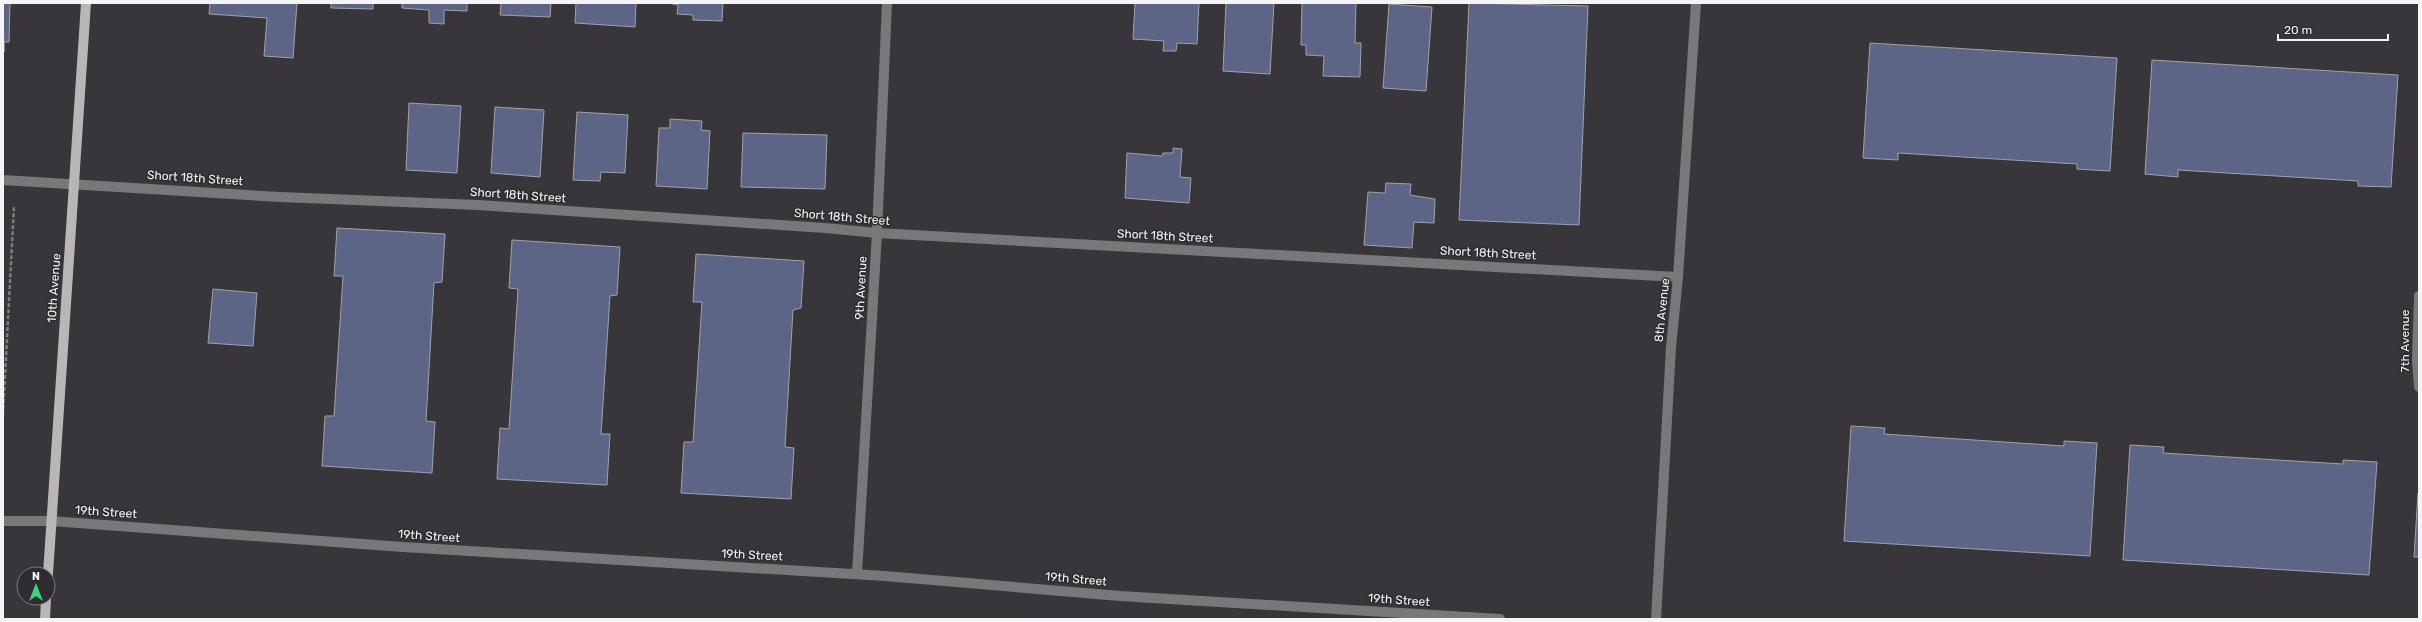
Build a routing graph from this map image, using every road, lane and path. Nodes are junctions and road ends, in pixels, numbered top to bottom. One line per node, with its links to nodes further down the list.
1 (86, 3): 6 (main road, 10th Avenue)
2 (887, 3): 7 (street, 9th Avenue)
3 (1696, 3): 8 (street, 8th Avenue)
4 (3, 180): 5 (street, Short 18th Street)
5 (16, 181): 6 (street, Short 18th Street); 11 (path)
6 (74, 183): 7 (street, Short 18th Street); 13 (main road, 10th Avenue)
7 (877, 233): 8 (street, Short 18th Street); 15 (street, 9th Avenue)
8 (1678, 277): 19 (street, 8th Avenue)
9 (2419, 296): 10 (street, 7th Avenue)
10 (2419, 386)
11 (3, 415)
12 (3, 521): 13 (street, 19th Street)
13 (51, 521): 14 (main road, 10th Avenue); 15 (street, 19th Street)
14 (48, 566)
15 (857, 574): 18 (street, 19th Street)
16 (46, 606): 17 (main road)
17 (45, 619)
18 (1500, 619)
19 (1656, 619)

